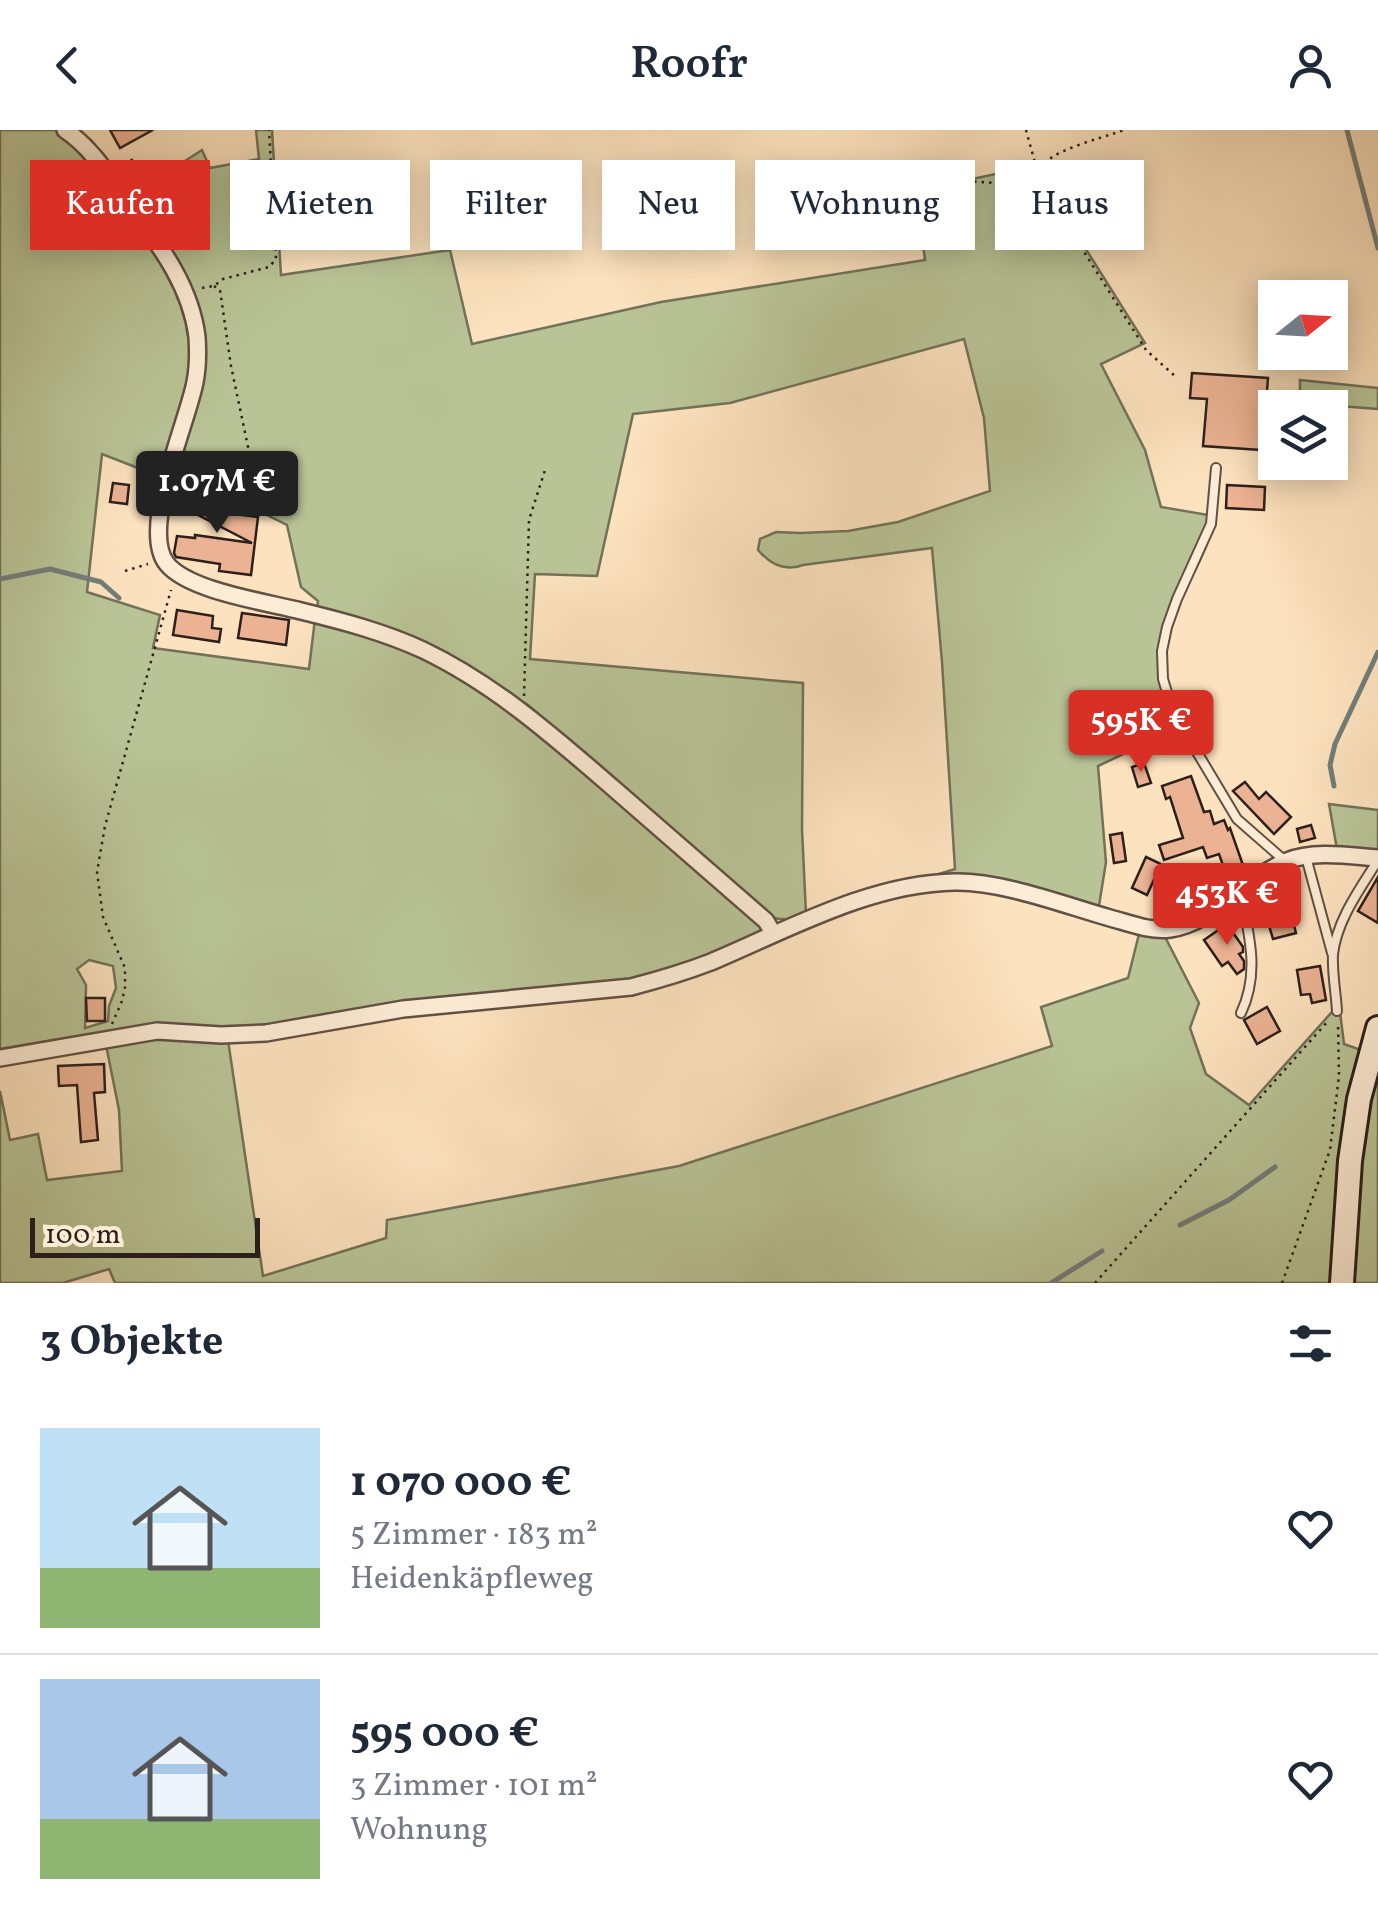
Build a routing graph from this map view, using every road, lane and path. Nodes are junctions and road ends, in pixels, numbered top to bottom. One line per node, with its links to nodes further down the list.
1 (66, 130): 12 (street)
2 (268, 130): 11 (path)
3 (1026, 130): 5 (path)
4 (1124, 130): 6 (path)
5 (1034, 160)
6 (1047, 160)
7 (1083, 250): 8 (path)
8 (1175, 376)
9 (546, 467): 15 (path)
10 (1216, 468): 18 (lane)
11 (246, 513)
12 (163, 559): 13 (path); 15 (street)
13 (126, 570)
14 (165, 603): 25 (path)
15 (526, 712): 20 (street)
16 (1306, 856): 17 (street); 18 (street); 21 (lane)
17 (1378, 859): 21 (lane)
18 (1285, 861): 19 (street)
19 (1240, 889): 20 (street); 23 (lane)
20 (773, 933): 25 (street)
21 (1333, 958): 22 (lane)
22 (1337, 1011): 27 (path); 28 (path)
23 (1241, 1013)
24 (1378, 1028): 29 (main road)
25 (108, 1040): 26 (street)
26 (0, 1058)
27 (1095, 1283)
28 (1282, 1283)
29 (1342, 1283)

